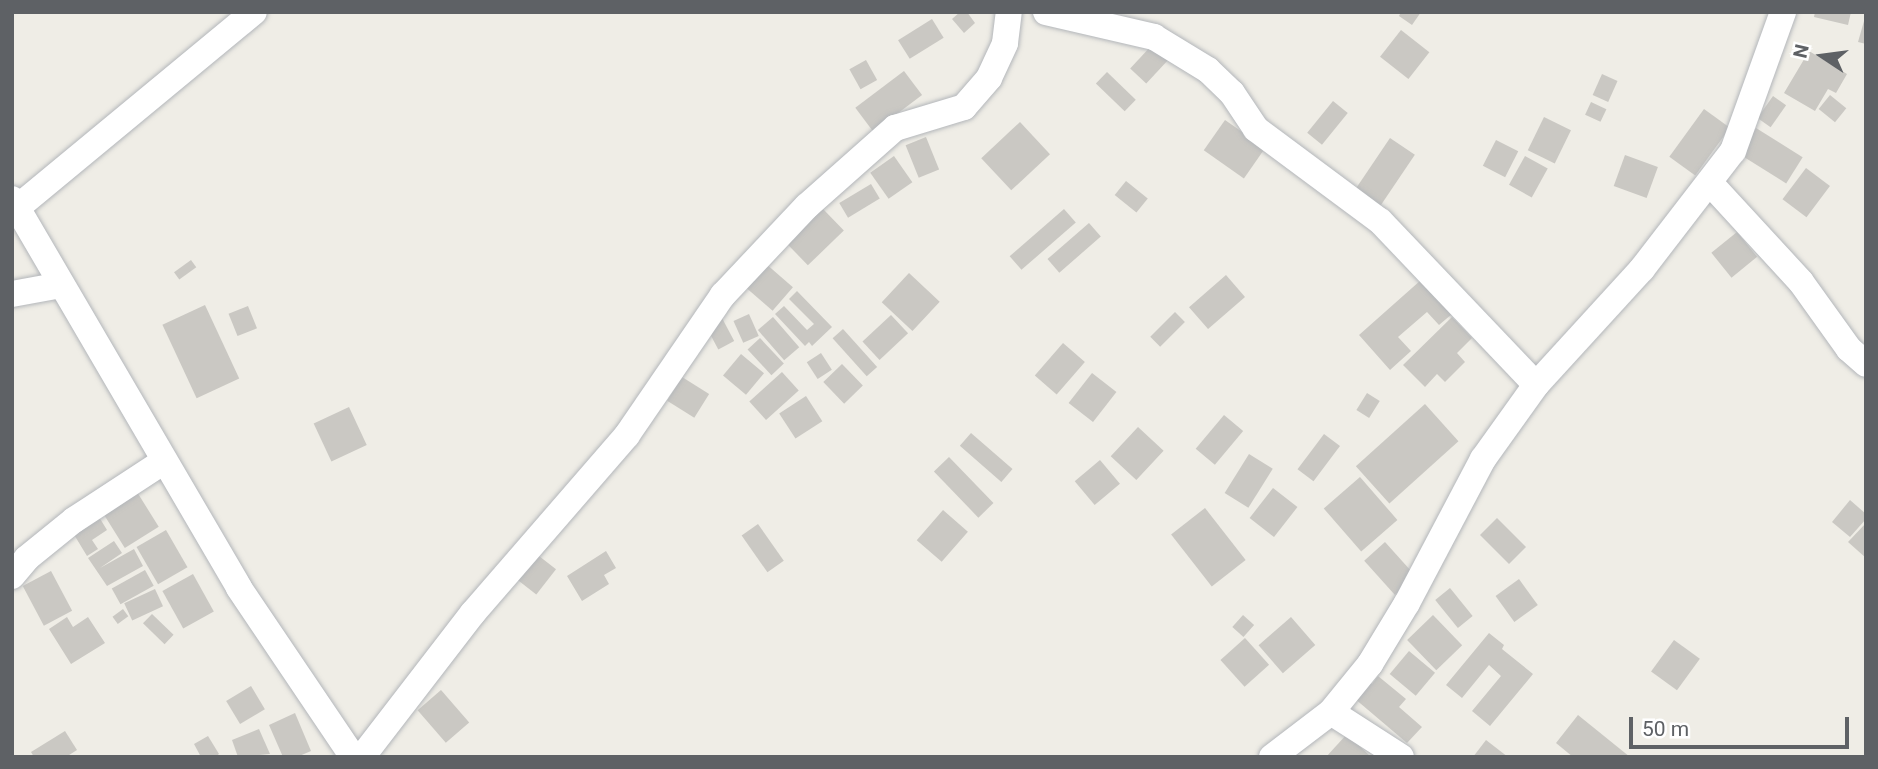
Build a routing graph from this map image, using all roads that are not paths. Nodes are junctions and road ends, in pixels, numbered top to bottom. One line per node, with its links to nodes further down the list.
1 (254, 12): 6 (street)
2 (1009, 12): 15 (street)
3 (1045, 12): 10 (street)
4 (1783, 12): 5 (street)
5 (1710, 183): 9 (street); 10 (street)
6 (15, 203): 7 (street)
7 (61, 285): 8 (street); 11 (street)
8 (12, 294)
9 (1866, 363)
10 (1536, 385): 13 (street)
11 (164, 461): 12 (street); 14 (street)
12 (12, 576)
13 (1331, 712): 16 (street); 17 (street)
14 (353, 757)
15 (362, 757)
16 (1272, 757)
17 (1401, 757)

